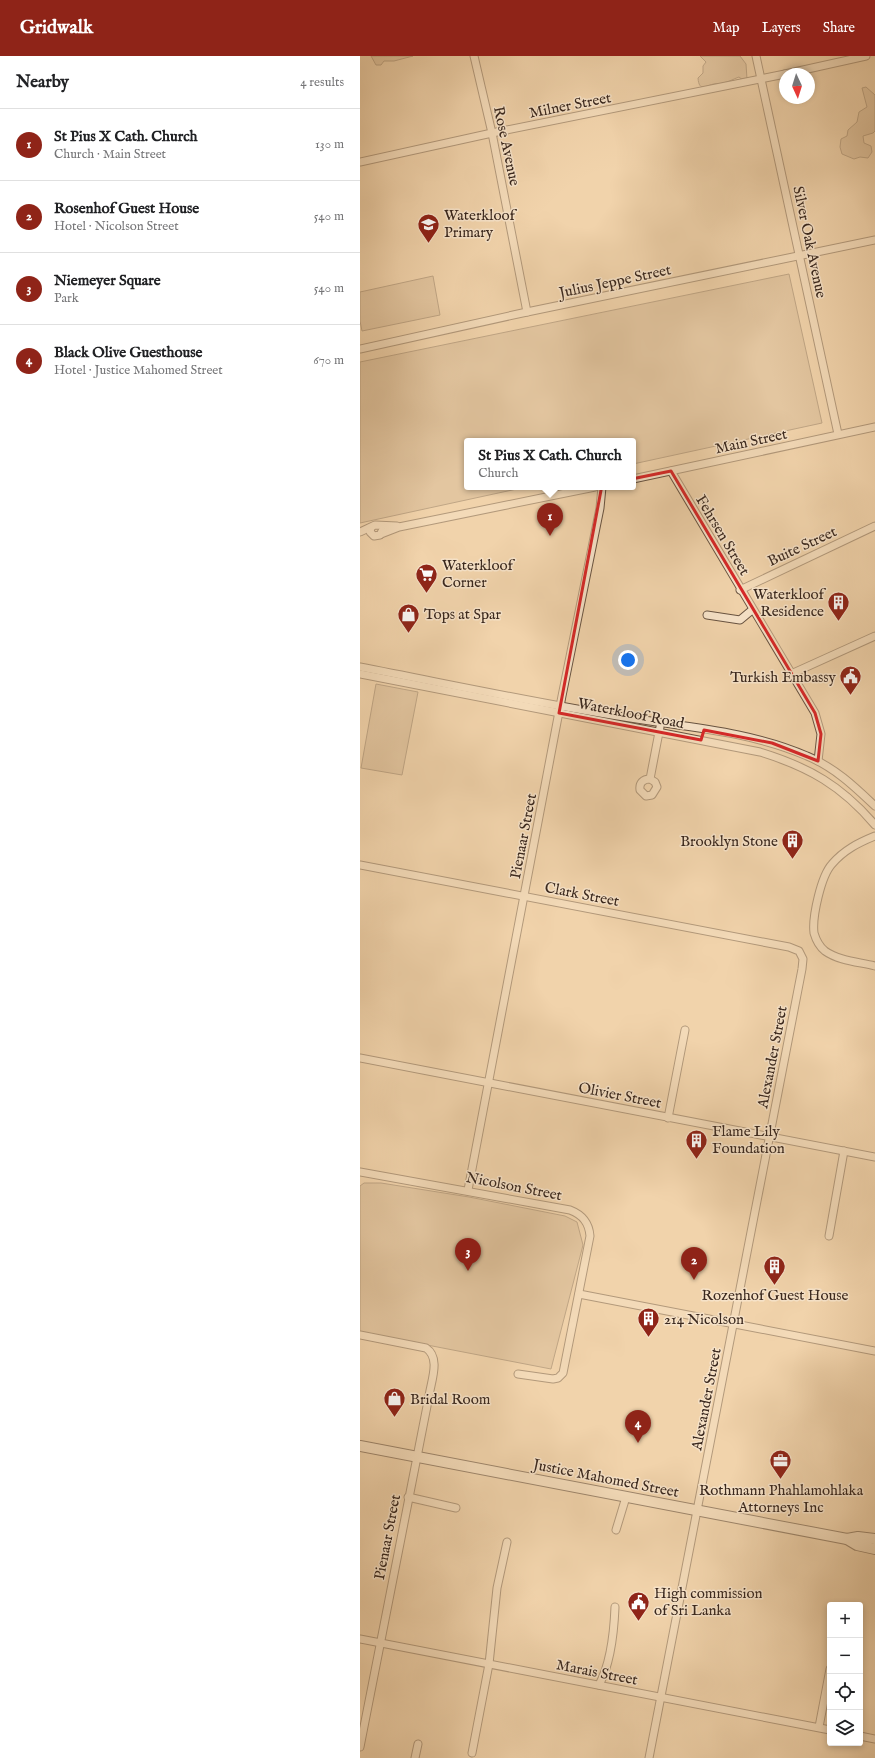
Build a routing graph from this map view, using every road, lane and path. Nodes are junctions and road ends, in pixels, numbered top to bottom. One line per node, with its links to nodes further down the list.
1 (474, 56): 7 (street, Rose Avenue)
2 (756, 56): 6 (street, Silver Oak Avenue)
3 (866, 56): 4 (street, Milner Street)
4 (812, 68)
5 (779, 75): 6 (street, Milner Street)
6 (761, 79): 7 (street, Milner Street); 10 (street, Silver Oak Avenue)
7 (492, 134): 8 (street, Milner Street); 11 (street, Rose Avenue)
8 (360, 162)
9 (875, 240): 10 (street, Julius Jeppe Street)
10 (800, 256): 11 (street, Julius Jeppe Street); 14 (street, Silver Oak Avenue)
11 (527, 312): 12 (street, Julius Jeppe Street)
12 (360, 349)
13 (875, 427): 14 (street, Main Street)
14 (838, 434): 15 (street, Main Street)
15 (671, 471): 16 (street, Main Street); 27 (street, Fehrsen Street)
16 (636, 478)
17 (580, 490): 20 (street)
18 (602, 490): 36 (street, Pienaar Street)
19 (379, 526): 20 (street); 22 (street); 24 (street)
20 (399, 526): 24 (street)
21 (875, 526): 27 (street, Buite Street)
22 (371, 528): 23 (street); 26 (street)
23 (360, 532)
24 (381, 534): 26 (street)
25 (360, 536): 26 (street)
26 (372, 536)
27 (740, 590): 28 (street, Fehrsen Street)
28 (752, 610): 29 (street); 33 (street, Fehrsen Street)
29 (707, 615)
30 (875, 636): 33 (street)
31 (360, 667): 34 (street, Waterkloof Road)
32 (360, 674): 35 (street, Waterkloof Road)
33 (791, 674): 41 (street, Fehrsen Street)
34 (456, 686): 35 (street); 36 (street, Waterkloof Road)
35 (454, 694): 36 (street, Waterkloof Road)
36 (560, 709): 37 (street, Waterkloof Road); 39 (street, Waterkloof Road); 47 (street, Pienaar Street)
37 (661, 723): 38 (street, Waterkloof Road); 39 (street)
38 (704, 730): 40 (street); 41 (street, Waterkloof Road)
39 (659, 732): 40 (street, Waterkloof Road); 42 (street)
40 (701, 740): 44 (street, Waterkloof Road)
41 (818, 761): 43 (street, Waterkloof Road)
42 (650, 779)
43 (875, 806)
44 (875, 825)
45 (875, 836): 49 (street)
46 (360, 865): 47 (street, Clark Street)
47 (525, 896): 48 (street, Clark Street); 52 (street, Pienaar Street)
48 (799, 951): 54 (street, Alexander Street)
49 (875, 966)
50 (685, 1030): 53 (street)
51 (360, 1058): 52 (street, Olivier Street)
52 (489, 1083): 53 (street, Olivier Street); 58 (street, Pienaar Street)
53 (668, 1118): 54 (street, Olivier Street)
54 (770, 1137): 55 (street, Olivier Street); 61 (street, Alexander Street)
55 (844, 1151): 56 (street, Olivier Street); 59 (street)
56 (875, 1157)
57 (360, 1172): 58 (street, Nicolson Street)
58 (468, 1190): 60 (street, Nicolson Street)
59 (829, 1236)
60 (579, 1294): 61 (street); 64 (street, Nicolson Street)
61 (734, 1324): 63 (street); 70 (street, Alexander Street)
62 (360, 1335): 66 (street, Pienaar Street)
63 (875, 1351)
64 (518, 1374)
65 (360, 1446): 66 (main road, Justice Mahomed Street)
66 (416, 1456): 67 (street, Pienaar Street); 68 (main road, Justice Mahomed Street)
67 (408, 1497): 69 (street); 78 (street, Pienaar Street)
68 (626, 1497): 70 (main road, Justice Mahomed Street); 71 (street)
69 (456, 1508)
70 (697, 1511): 72 (main road, Justice Mahomed Street); 82 (street, Alexander Street)
71 (616, 1530)
72 (847, 1539): 73 (main road, Justice Mahomed Street); 75 (main road, Justice Mahomed Street)
73 (875, 1539)
74 (507, 1542): 79 (street)
75 (875, 1549)
76 (614, 1606): 81 (street)
77 (360, 1639): 78 (street, Marais Street)
78 (380, 1643): 79 (street, Marais Street); 88 (street, Pienaar Street)
79 (489, 1664): 81 (street, Marais Street); 89 (street)
80 (829, 1674): 83 (street)
81 (599, 1685): 82 (street, Marais Street)
82 (661, 1697): 83 (street, Marais Street); 91 (street, Alexander Street)
83 (819, 1728): 84 (street, Marais Street)
84 (827, 1729)
85 (863, 1737): 86 (street)
86 (875, 1739)
87 (418, 1744): 90 (street)
88 (360, 1747)
89 (472, 1753)
90 (415, 1758)
91 (649, 1758)

